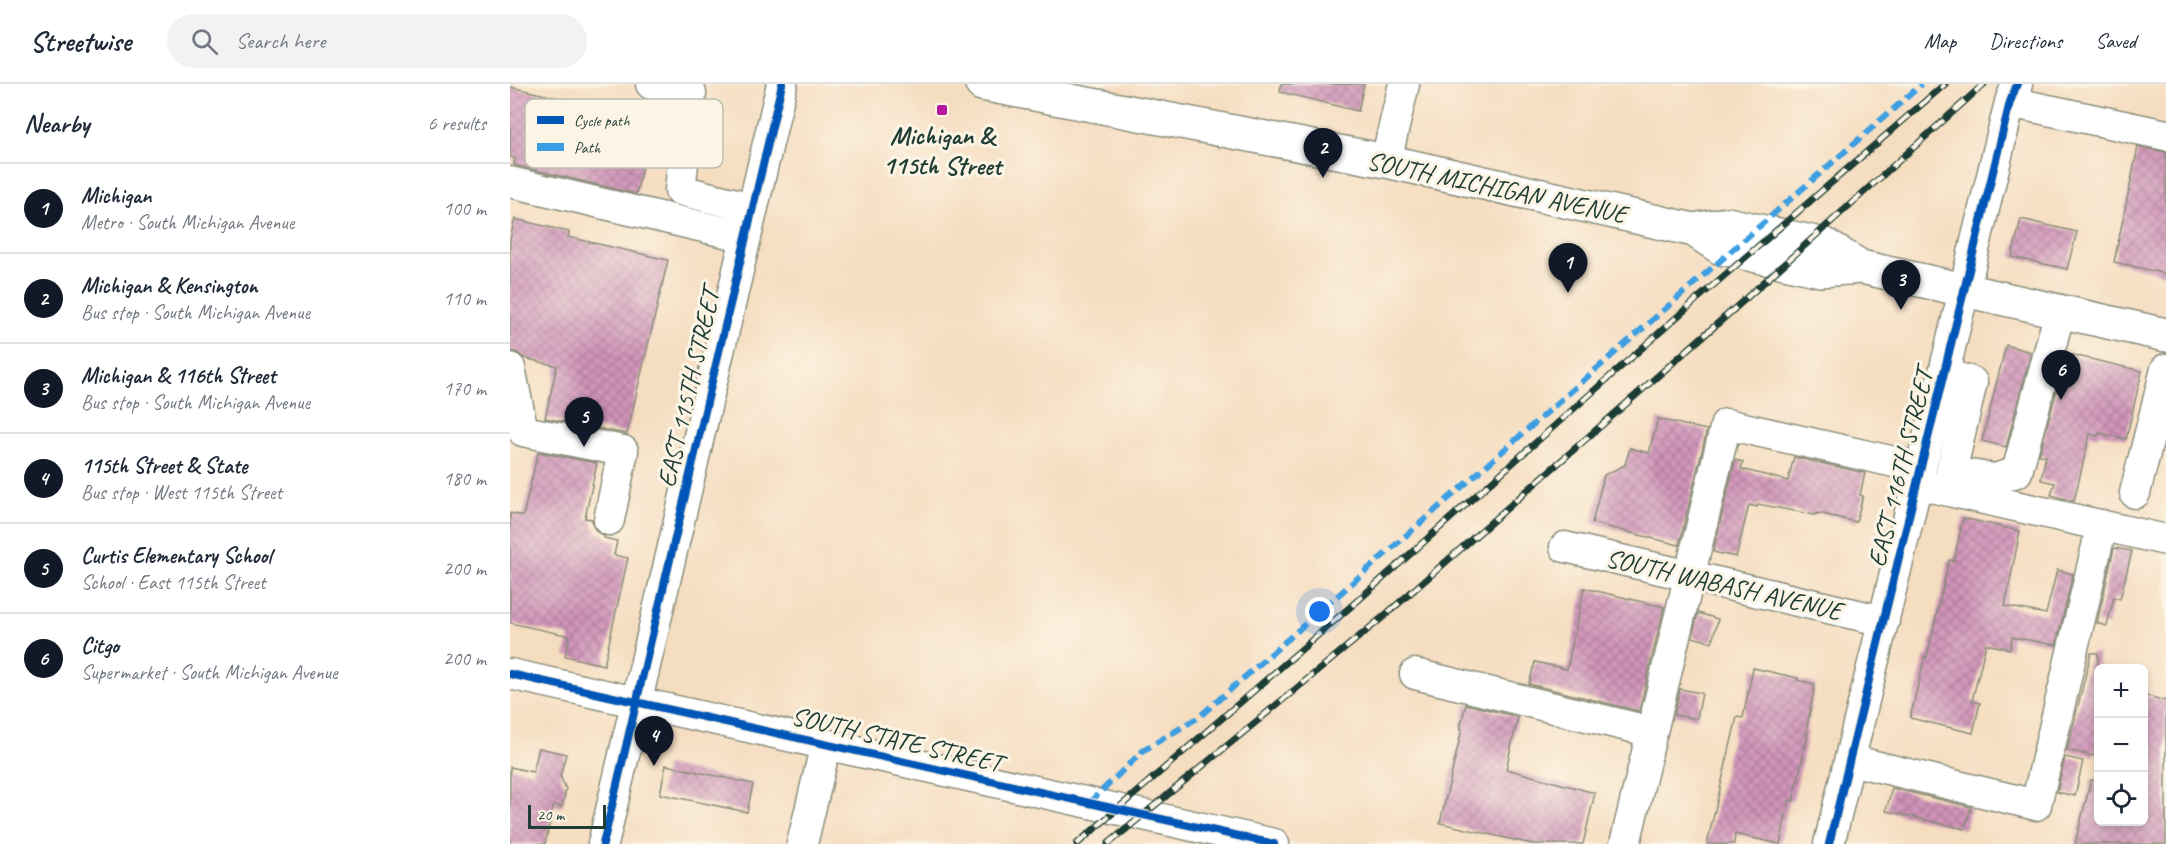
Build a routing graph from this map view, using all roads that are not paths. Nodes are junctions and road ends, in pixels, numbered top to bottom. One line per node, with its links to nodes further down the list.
1 (652, 84): 6 (street)
2 (782, 84): 11 (street, EAST 115TH STREET)
3 (982, 84): 8 (main road, SOUTH MICHIGAN AVENUE)
4 (1404, 84): 8 (street)
5 (2013, 90): 7 (street); 13 (street, EAST 116TH STREET)
6 (690, 99)
7 (2166, 135)
8 (1386, 161): 13 (main road, SOUTH MICHIGAN AVENUE)
9 (682, 168): 11 (street)
10 (510, 182): 12 (street)
11 (752, 208): 12 (street, EAST 115TH STREET)
12 (746, 237): 29 (street, EAST 115TH STREET)
13 (1965, 290): 14 (main road, SOUTH MICHIGAN AVENUE); 18 (street, EAST 116TH STREET)
14 (2060, 311): 15 (main road, SOUTH MICHIGAN AVENUE); 18 (street)
15 (2166, 334)
16 (510, 368): 21 (street)
17 (2166, 369): 20 (street)
18 (1944, 374): 19 (street, EAST 116TH STREET)
19 (1919, 476): 22 (street); 25 (street); 26 (street, EAST 116TH STREET)
20 (2135, 493)
21 (609, 519)
22 (2102, 525): 23 (street); 32 (street)
23 (2166, 540)
24 (1565, 547): 25 (street, SOUTH WABASH AVENUE)
25 (1690, 576): 26 (street, SOUTH WABASH AVENUE); 30 (street)
26 (1884, 621): 32 (street, EAST 116TH STREET)
27 (510, 674): 29 (street, SOUTH STATE STREET)
28 (1415, 674): 30 (street)
29 (636, 702): 31 (street, SOUTH STATE STREET); 33 (street, EAST 115TH STREET)
30 (1652, 732): 36 (street)
31 (826, 744): 34 (street); 35 (street, SOUTH STATE STREET)
32 (1850, 760): 37 (street, EAST 116TH STREET)
33 (603, 844)
34 (802, 844)
35 (1274, 844)
36 (1625, 844)
37 (1829, 844)

